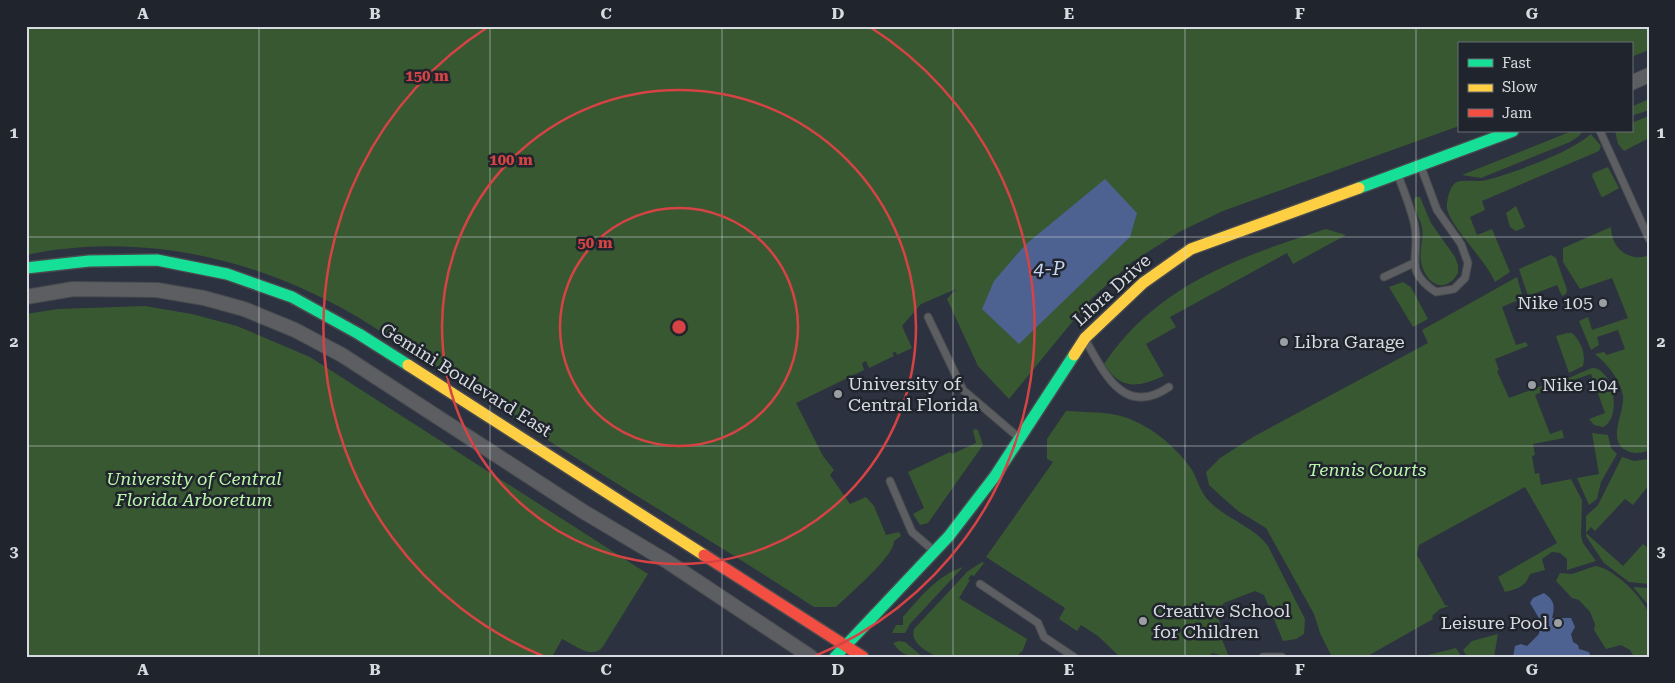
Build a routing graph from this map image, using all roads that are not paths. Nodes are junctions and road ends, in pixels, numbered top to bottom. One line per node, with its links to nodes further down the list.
1 (1649, 75): 2 (street)
2 (1632, 83)
3 (1510, 132): 5 (street, Libra Drive)
4 (1600, 132): 7 (lane)
5 (1421, 166): 6 (street, Libra Drive); 8 (lane)
6 (1398, 175): 8 (lane); 13 (street, Libra Drive)
7 (1649, 239)
8 (1414, 263): 10 (lane)
9 (26, 268): 19 (street, Gemini Boulevard East)
10 (1384, 277)
11 (26, 297): 20 (street)
12 (928, 316): 15 (lane)
13 (1085, 338): 14 (lane); 15 (street, Libra Drive)
14 (1169, 387)
15 (1019, 438): 17 (street, Libra Drive)
16 (890, 481): 17 (lane)
17 (934, 551): 19 (street, Libra Drive)
18 (980, 584): 23 (lane)
19 (846, 644): 21 (street, Libra Drive); 22 (street, Gemini Boulevard East)
20 (811, 657)
21 (835, 657)
22 (863, 657)
23 (1074, 657)
24 (1263, 657): 25 (lane)
25 (1282, 657)

